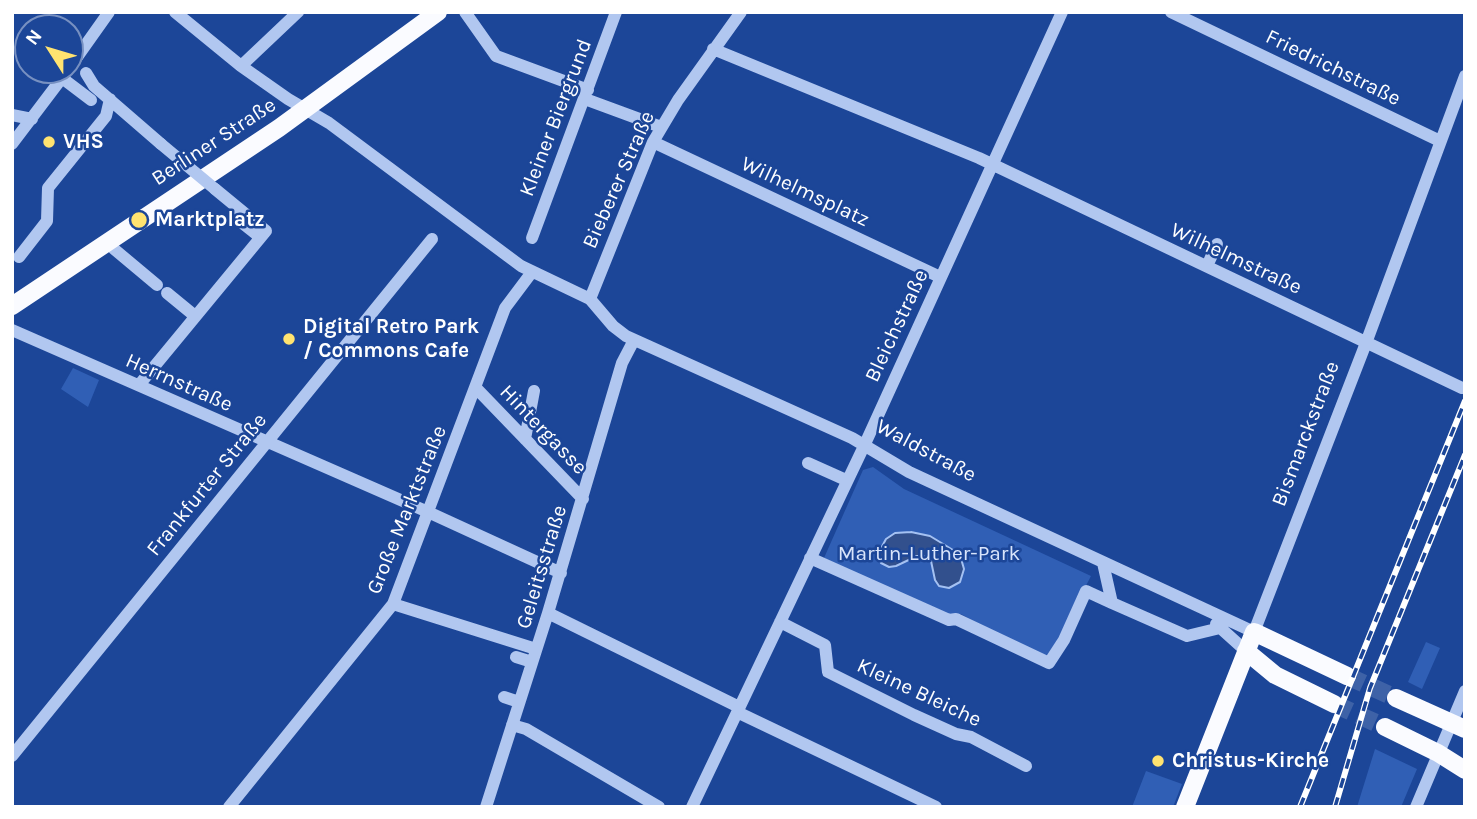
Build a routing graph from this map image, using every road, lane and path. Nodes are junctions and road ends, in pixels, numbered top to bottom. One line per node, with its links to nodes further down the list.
1 (109, 12): 10 (street)
2 (174, 12): 12 (street)
3 (298, 12): 12 (street)
4 (438, 12): 20 (main road, Berliner Straße)
5 (464, 12): 17 (street)
6 (616, 12): 17 (street, Kleiner Biergrund)
7 (741, 12): 11 (street, Bieberer Straße)
8 (1062, 12): 27 (street, Bleichstraße)
9 (1171, 12): 24 (street, Friedrichstraße)
10 (84, 48)
11 (713, 49): 23 (street, Bieberer Straße); 27 (street)
12 (242, 66): 20 (street)
13 (86, 73): 18 (street)
14 (1465, 76): 24 (street, Bismarckstraße)
15 (58, 84): 22 (street)
16 (78, 84): 19 (street)
17 (586, 95): 23 (street); 28 (street, Kleiner Biergrund)
18 (110, 99): 32 (street); 38 (street, bridge)
19 (92, 100)
20 (305, 109): 34 (street); 37 (main road, Berliner Straße)
21 (12, 115): 22 (street)
22 (32, 119): 26 (street)
23 (661, 127): 25 (street, Bieberer Straße)
24 (1440, 141): 41 (street, Bismarckstraße)
25 (653, 142): 35 (street, Wilhelmsplatz); 36 (street, Bieberer Straße)
26 (12, 144)
27 (993, 165): 33 (street, Wilhelmstraße); 35 (street, Bleichstraße)
28 (532, 238)
29 (432, 239): 47 (street, Frankfurter Straße)
30 (1217, 244): 33 (street)
31 (114, 249): 38 (street)
32 (19, 257)
33 (1207, 267): 41 (street, Wilhelmstraße)
34 (532, 272): 36 (street); 43 (street, Große Marktstraße)
35 (940, 277): 48 (street, Bleichstraße)
36 (590, 299): 40 (street)
37 (12, 306)
38 (195, 316): 42 (street)
39 (12, 330): 42 (street, Herrnstraße)
40 (634, 340): 48 (street, Waldstraße); 51 (street, Geleitsstraße)
41 (1366, 343): 44 (street, Wilhelmstraße); 62 (street, Bismarckstraße)
42 (139, 385): 47 (street, Herrnstraße)
43 (476, 388): 46 (street, Hintergasse); 52 (street, Große Marktstraße)
44 (1462, 388)
45 (534, 391): 46 (street)
46 (525, 439): 51 (street, Hintergasse)
47 (267, 442): 52 (street, Herrnstraße); 76 (street, Frankfurter Straße)
48 (864, 444): 50 (street, Bleichstraße); 54 (street, Waldstraße)
49 (807, 463): 50 (street)
50 (846, 480): 53 (street, Bleichstraße)
51 (583, 499): 55 (street, Geleitsstraße)
52 (428, 512): 55 (street, Herrnstraße); 57 (street, Große Marktstraße)
53 (810, 558): 56 (street); 60 (street, Bleichstraße)
54 (1103, 563): 56 (street); 58 (street, Waldstraße)
55 (561, 573): 59 (street, Geleitsstraße)
56 (1112, 603): 61 (street)
57 (393, 604): 64 (street); 79 (street, Große Marktstraße)
58 (1194, 605): 61 (street, Waldstraße); 62 (street, Waldstraße)
59 (548, 613): 64 (street, Geleitsstraße); 72 (street)
60 (780, 622): 72 (street, Bleichstraße); 77 (street, Kleine Bleiche)
61 (1220, 628): 63 (street, Waldstraße)
62 (1254, 632): 63 (main road, Bismarckstraße); 66 (main road, Waldstraße)
63 (1246, 651): 71 (main road, Waldstraße); 84 (main road, Bismarckstraße)
64 (534, 656): 65 (street); 70 (street, Geleitsstraße)
65 (516, 657)
66 (1347, 676)
67 (1465, 691): 75 (street)
68 (504, 697): 70 (street)
69 (1396, 698): 75 (main road)
70 (519, 702): 73 (street, Geleitsstraße)
71 (1334, 704)
72 (738, 710): 82 (street, Bleichstraße); 83 (street)
73 (512, 725): 80 (street, Geleitsstraße); 81 (street)
74 (1385, 727): 75 (main road)
75 (1450, 735): 78 (main road); 85 (street)
76 (12, 756)
77 (1026, 766)
78 (1465, 770)
79 (229, 807)
80 (486, 807)
81 (659, 807)
82 (692, 807)
83 (936, 807)
84 (1185, 807)
85 (1416, 807)

